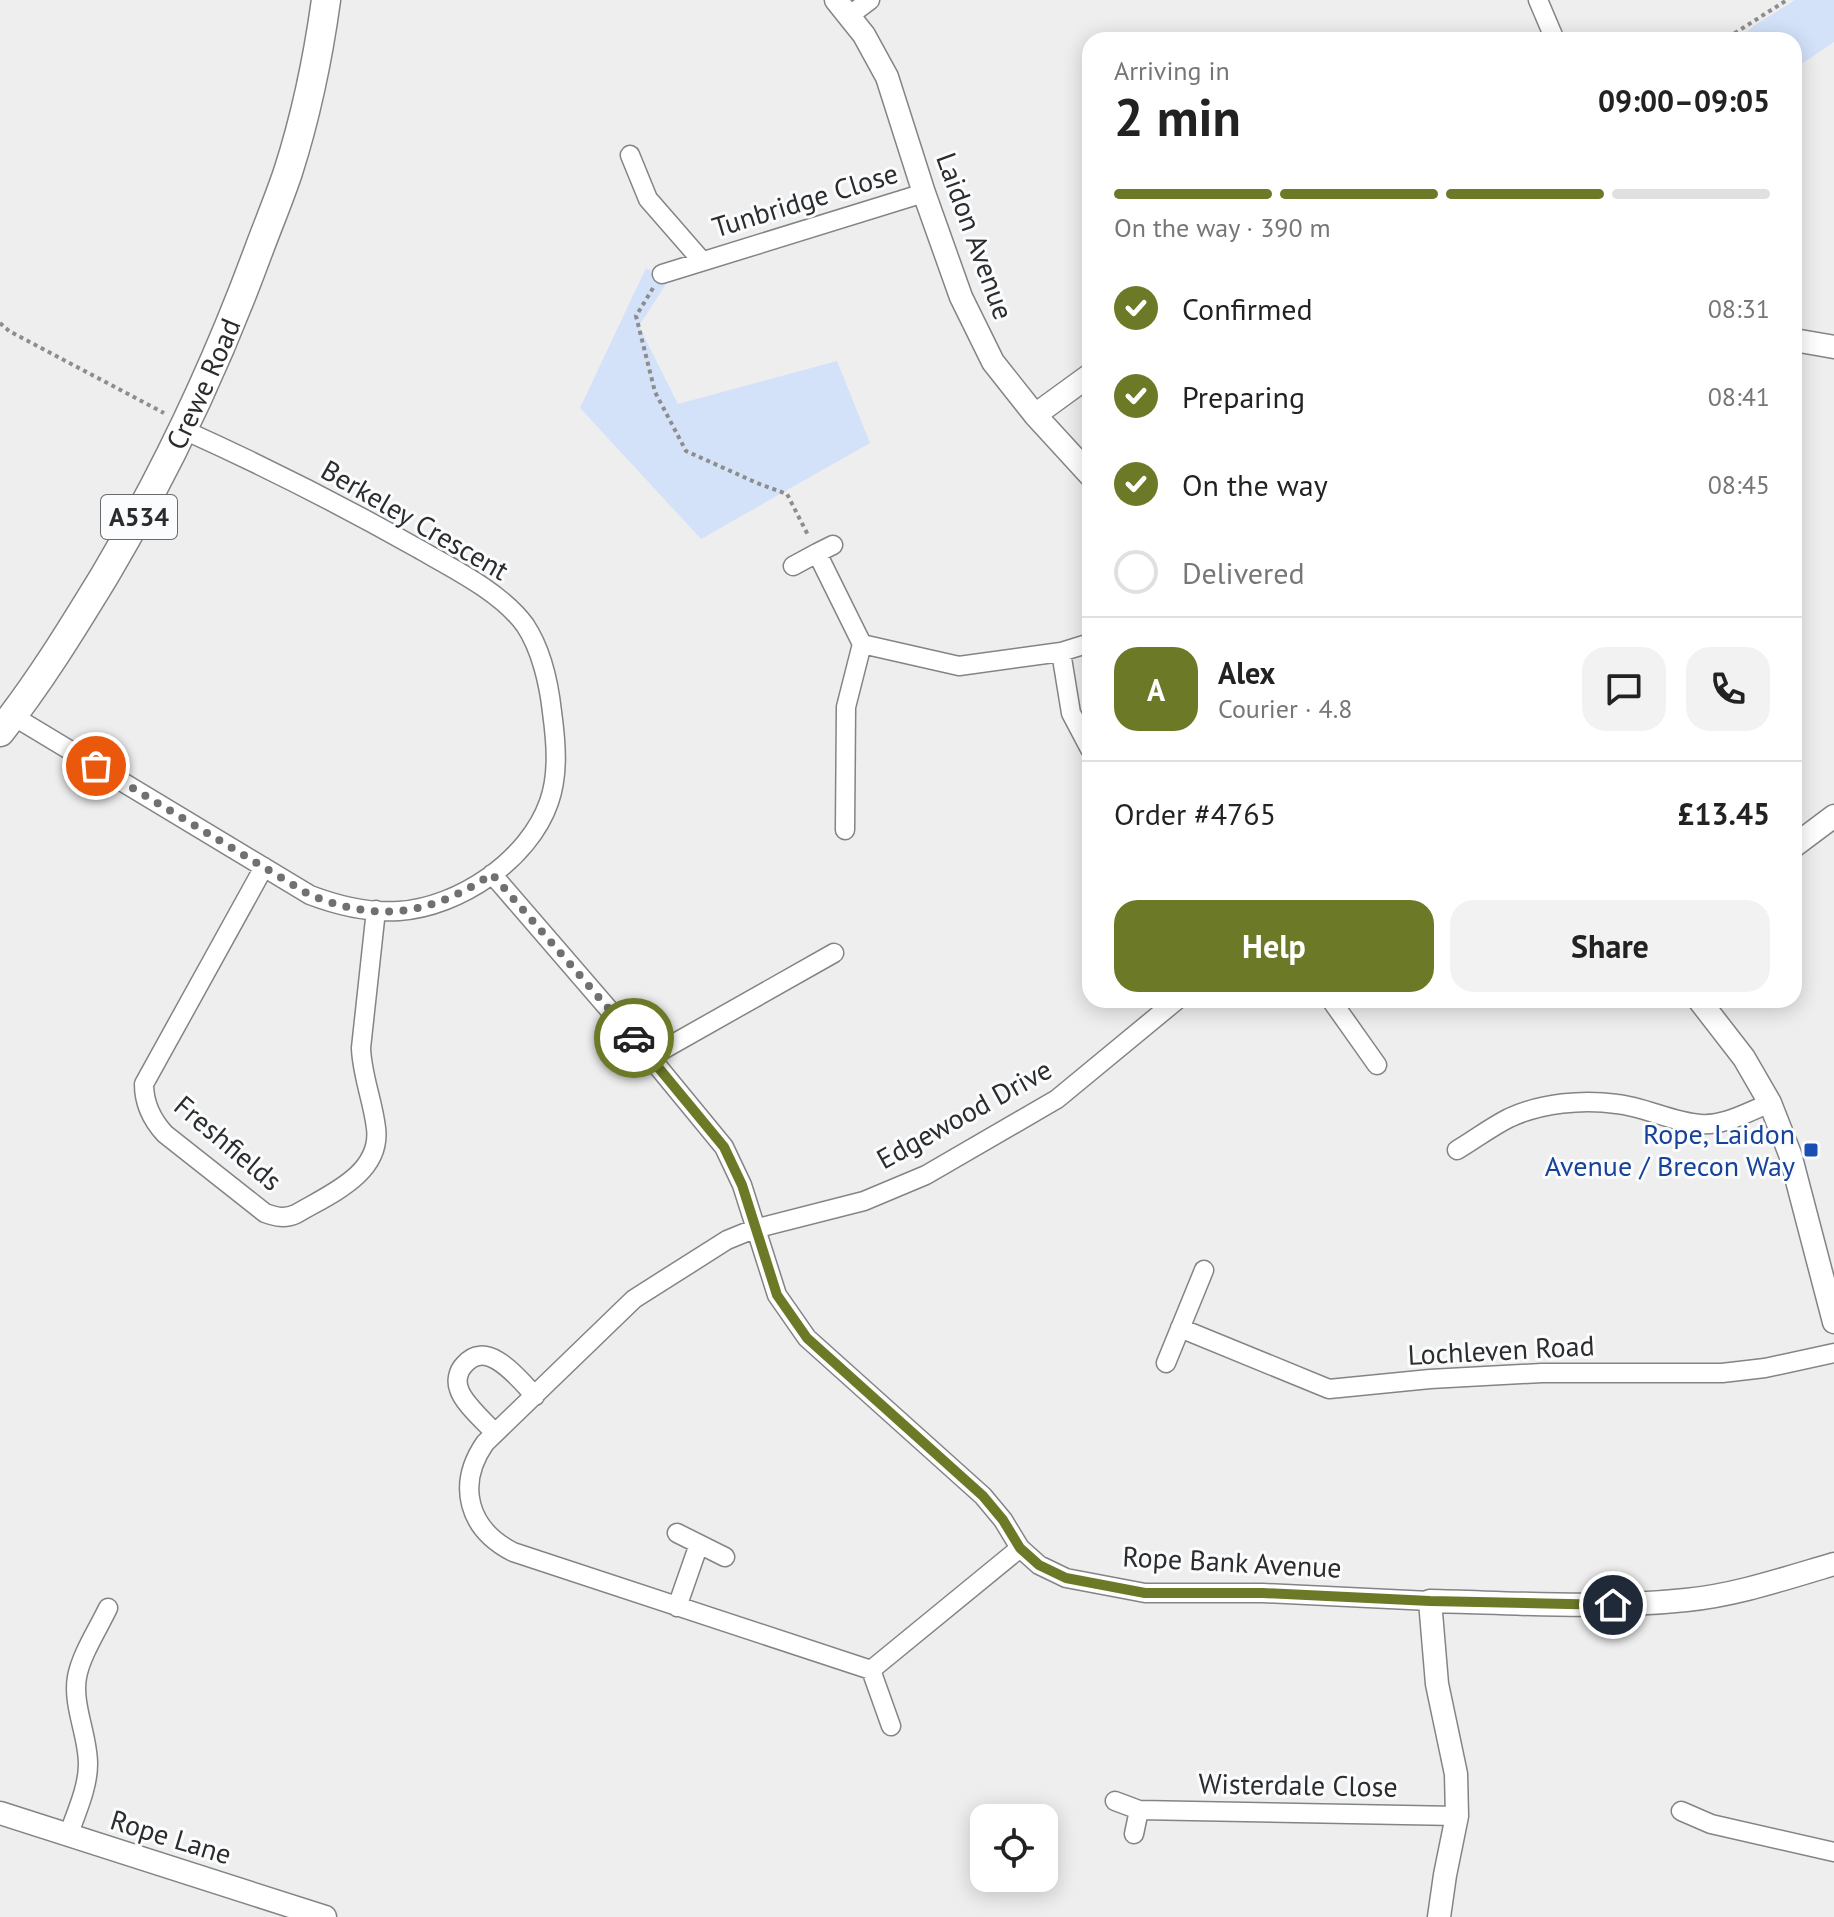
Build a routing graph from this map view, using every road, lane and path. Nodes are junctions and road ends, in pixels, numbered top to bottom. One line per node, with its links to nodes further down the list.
1 (326, 0): 17 (main road, Crewe Road / A534)
2 (870, 0): 5 (street)
3 (1538, 0): 6 (street)
4 (1787, 0): 7 (path)
5 (843, 8): 9 (street, Laidon Avenue)
6 (1552, 32)
7 (1737, 32)
8 (630, 155): 10 (street, Tunbridge Close)
9 (924, 193): 10 (street, Tunbridge Close); 16 (street, Laidon Avenue)
10 (702, 261): 11 (street, Tunbridge Close)
11 (662, 274): 19 (path)
12 (0, 323): 17 (path)
13 (1802, 341): 14 (street)
14 (1834, 347)
15 (1082, 381): 16 (street)
16 (1035, 415): 18 (street, Laidon Avenue)
17 (184, 430): 24 (main road, Crewe Road / A534); 30 (street, Berkeley Crescent)
18 (1082, 466)
19 (825, 549): 20 (street); 21 (street)
20 (793, 566)
21 (862, 644): 23 (street); 27 (street)
22 (1082, 645): 23 (street)
23 (1061, 652): 25 (street)
24 (6, 724): 29 (street, Berkeley Crescent)
25 (1082, 734)
26 (1834, 816): 28 (street)
27 (845, 830)
28 (1802, 840)
29 (264, 867): 31 (street, Berkeley Crescent); 31 (street, Freshfields)
30 (492, 874): 31 (street, Berkeley Crescent); 36 (street, Rope Bank Avenue)
31 (376, 910)
32 (834, 953): 36 (street)
33 (1167, 1008): 40 (street, Edgewood Drive)
34 (1337, 1008): 37 (street)
35 (1705, 1008): 38 (street)
36 (650, 1057): 40 (street, Rope Bank Avenue)
37 (1377, 1065)
38 (1770, 1103): 39 (street); 42 (street)
39 (1457, 1150)
40 (754, 1229): 46 (street, Edgewood Drive); 50 (street, Rope Bank Avenue)
41 (1204, 1270): 43 (street)
42 (1834, 1322)
43 (1180, 1328): 44 (street, Lochleven Road); 45 (street)
44 (1834, 1353)
45 (1166, 1363)
46 (535, 1396): 47 (street, Edgewood Drive); 47 (street)
47 (495, 1433): 54 (street, Edgewood Drive)
48 (677, 1533): 49 (street)
49 (699, 1544): 51 (street); 54 (street)
50 (1020, 1548): 53 (street, Rope Bank Avenue); 56 (street)
51 (725, 1557)
52 (1834, 1564): 53 (street, Rope Bank Avenue)
53 (1430, 1601): 62 (street)
54 (677, 1607): 56 (street, Edgewood Drive)
55 (108, 1608): 64 (street)
56 (871, 1670): 57 (street)
57 (891, 1726)
58 (1115, 1801): 59 (street, Wisterdale Close)
59 (1139, 1810): 62 (street, Wisterdale Close); 63 (street)
60 (1681, 1811): 65 (street)
61 (0, 1813): 64 (street, Rope Lane)
62 (1457, 1816): 67 (street)
63 (1134, 1834)
64 (68, 1836): 66 (street, Rope Lane)
65 (1834, 1852)
66 (325, 1917)
67 (1439, 1917)

